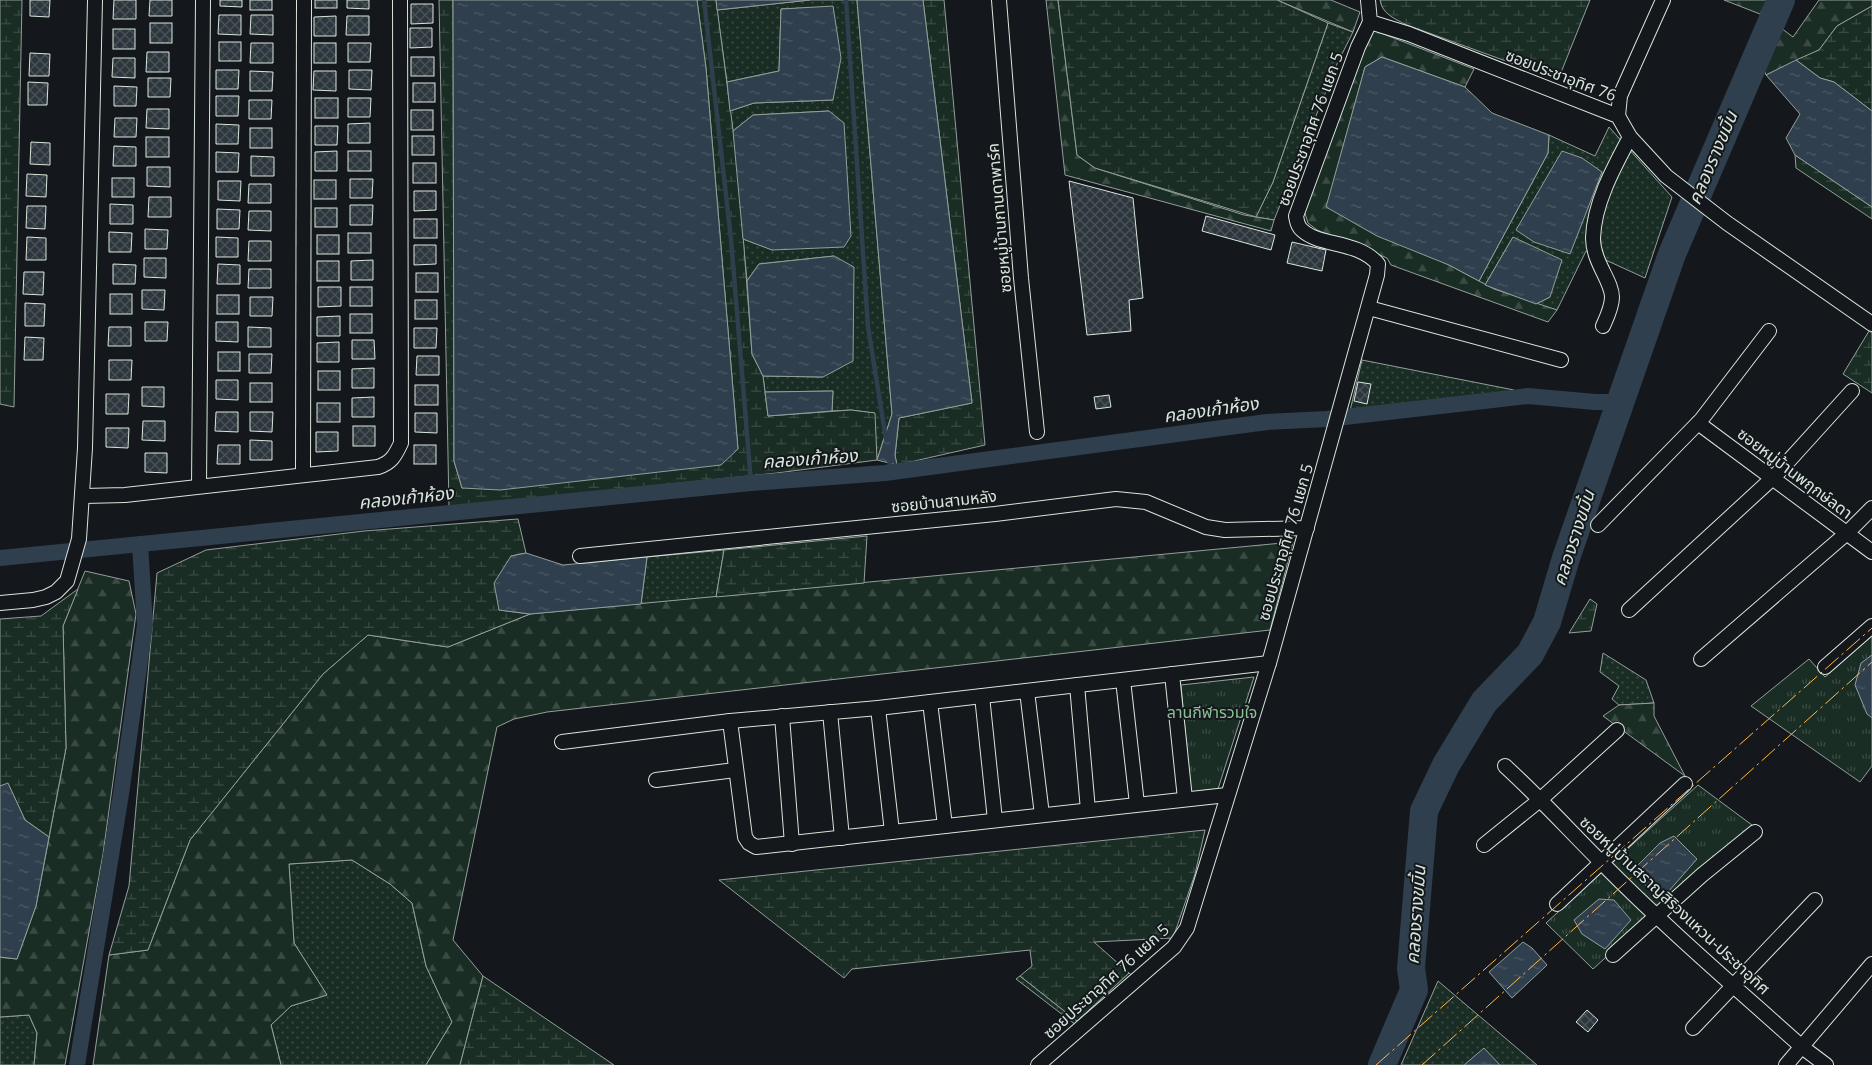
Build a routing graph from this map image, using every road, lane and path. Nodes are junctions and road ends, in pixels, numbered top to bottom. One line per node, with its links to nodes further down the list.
1 (95, 0): 22 (street)
2 (203, 0): 21 (street)
3 (304, 0): 19 (street)
4 (400, 0): 19 (street)
5 (1000, 0): 18 (street, ซอยหมู่บ้านกานดาพาร์ค)
6 (1663, 0): 9 (street)
7 (1366, 1): 8 (street)
8 (1370, 22): 9 (street, ซอยประชาอุทิศ 76); 11 (street, ซอยประชาอุทิศ 76 แยก 5)
9 (1618, 116): 10 (street, ซอยประชาอุทิศ 76)
10 (1630, 137): 12 (street, ซอยประชาอุทิศ 76); 13 (street)
11 (1369, 308): 15 (street); 25 (street, ซอยประชาอุทิศ 76 แยก 5)
12 (1872, 324)
13 (1603, 326)
14 (1769, 331): 17 (street)
15 (1561, 360)
16 (1852, 391): 20 (street)
17 (1698, 423): 20 (street, ซอยหมู่บ้านพฤกษ์ลดา); 24 (street)
18 (1036, 432)
19 (303, 475): 21 (street)
20 (1773, 478): 26 (street, ซอยหมู่บ้านพฤกษ์ลดา); 30 (street)
21 (199, 486): 22 (street)
22 (84, 496): 29 (street)
23 (1872, 508): 26 (street)
24 (1598, 525)
25 (1308, 528): 28 (street, ซอยบ้านสามหลัง); 33 (street, ซอยประชาอุทิศ 76 แยก 5)
26 (1847, 533): 27 (street, ซอยหมู่บ้านพฤกษ์ลดา); 32 (street)
27 (1872, 552)
28 (580, 556)
29 (0, 602)
30 (1629, 610)
31 (1872, 626): 34 (street)
32 (1701, 659)
33 (1269, 663): 35 (street); 51 (street, ซอยประชาอุทิศ 76 แยก 5)
34 (1825, 667)
35 (1172, 674): 36 (street); 52 (street)
36 (1123, 680): 37 (street); 54 (street)
37 (1077, 685): 38 (street); 55 (street)
38 (1027, 691): 39 (street); 56 (street)
39 (982, 696): 40 (street); 57 (street)
40 (930, 702): 41 (street); 58 (street)
41 (878, 708): 42 (street); 59 (street)
42 (830, 712): 43 (street); 61 (street)
43 (782, 716): 44 (street); 62 (street)
44 (730, 721): 46 (street); 48 (street)
45 (1617, 730): 53 (street)
46 (562, 742)
47 (1505, 766): 53 (street, ซอยหมู่บ้านสราญสิริวงแหวน-ประชาอุทิศ)
48 (735, 770): 49 (street); 62 (street)
49 (656, 780)
50 (1686, 784): 64 (street)
51 (1227, 795): 52 (street); 73 (street, ซอยประชาอุทิศ 76 แยก 5)
52 (1185, 798): 54 (street)
53 (1541, 799): 63 (street); 64 (street, ซอยหมู่บ้านสราญสิริวงแหวน-ประชาอุทิศ)
54 (1136, 804): 55 (street)
55 (1088, 810): 56 (street)
56 (1042, 815): 57 (street)
57 (995, 820): 58 (street)
58 (945, 826): 59 (street)
59 (892, 832): 61 (street)
60 (1755, 832): 67 (street)
61 (842, 838): 62 (street)
62 (792, 844)
63 (1484, 845)
64 (1601, 862): 66 (street); 67 (street, ซอยหมู่บ้านสราญสิริวงแหวน-ประชาอุทิศ)
65 (1815, 900): 70 (street)
66 (1558, 904)
67 (1656, 915): 68 (street); 70 (street, ซอยหมู่บ้านสราญสิริวงแหวน-ประชาอุทิศ)
68 (1613, 956)
69 (1872, 964): 72 (street)
70 (1733, 986): 71 (street); 72 (street, ซอยหมู่บ้านสราญสิริวงแหวน-ประชาอุทิศ)
71 (1693, 1028)
72 (1802, 1047): 74 (street); 75 (street, ซอยหมู่บ้านสราญสิริวงแหวน-ประชาอุทิศ)
73 (1038, 1065)
74 (1786, 1065)
75 (1826, 1065)

